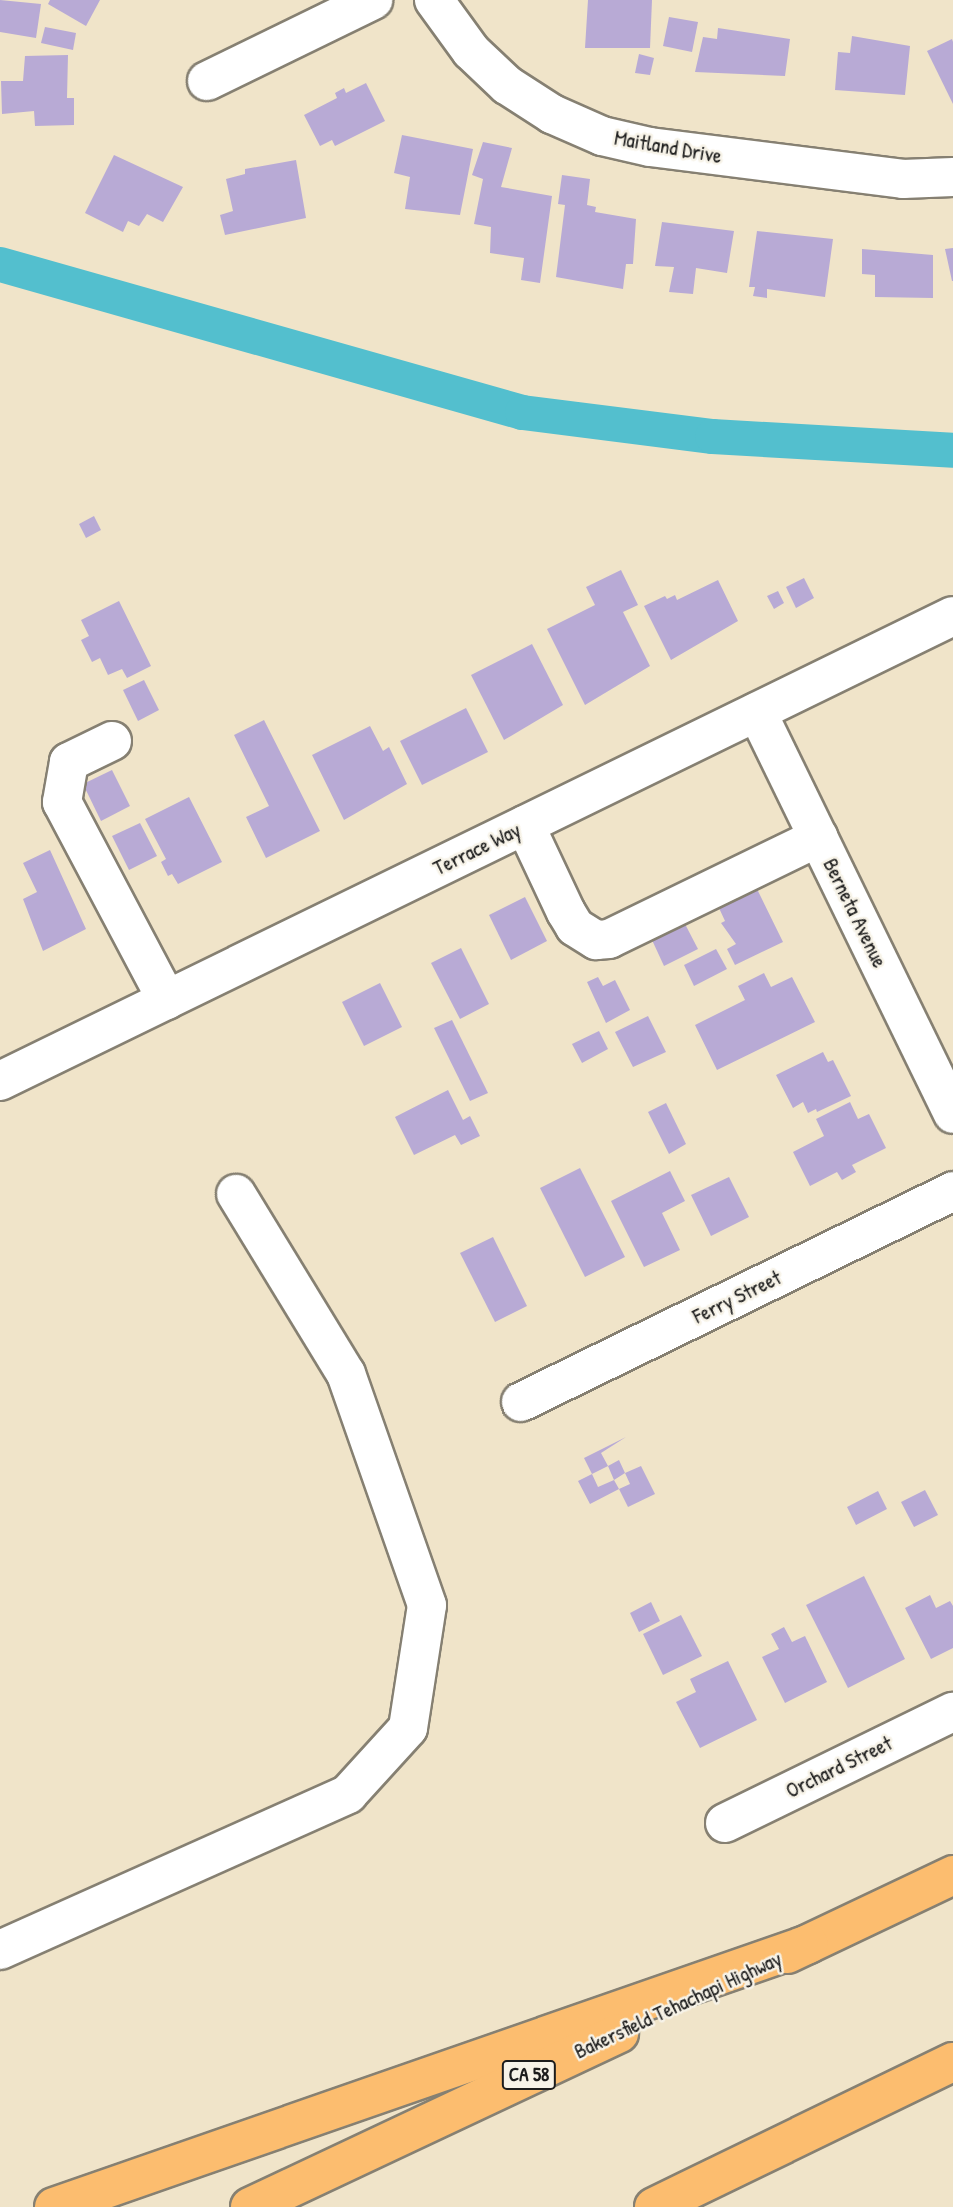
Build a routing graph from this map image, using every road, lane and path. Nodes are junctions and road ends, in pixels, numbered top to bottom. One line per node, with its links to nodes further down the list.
1 (373, 0): 3 (street)
2 (434, 0): 4 (street, Maitland Drive)
3 (208, 81)
4 (953, 177)
5 (953, 616): 6 (street, Terrace Way)
6 (758, 712): 8 (street, Terrace Way); 9 (street, Berneta Avenue)
7 (112, 741): 10 (street)
8 (525, 825): 9 (street); 10 (street, Terrace Way)
9 (819, 837): 12 (street, Berneta Avenue)
10 (167, 1000): 11 (street, Terrace Way)
11 (0, 1081)
12 (953, 1114)
13 (953, 1191): 15 (street, Ferry Street)
14 (236, 1194): 20 (street)
15 (521, 1402)
16 (953, 1712): 17 (street, Orchard Street)
17 (725, 1823)
18 (953, 1875): 19 (highway, Bakersfield Tehachapi Highway / CA 58)
19 (809, 1944): 23 (highway); 24 (highway, Bakersfield Tehachapi Highway / CA 58)
20 (0, 1950)
21 (953, 2062): 22 (highway)
22 (862, 2106): 25 (highway); 26 (highway)
23 (54, 2207)
24 (250, 2207)
25 (654, 2207)
26 (689, 2207)

